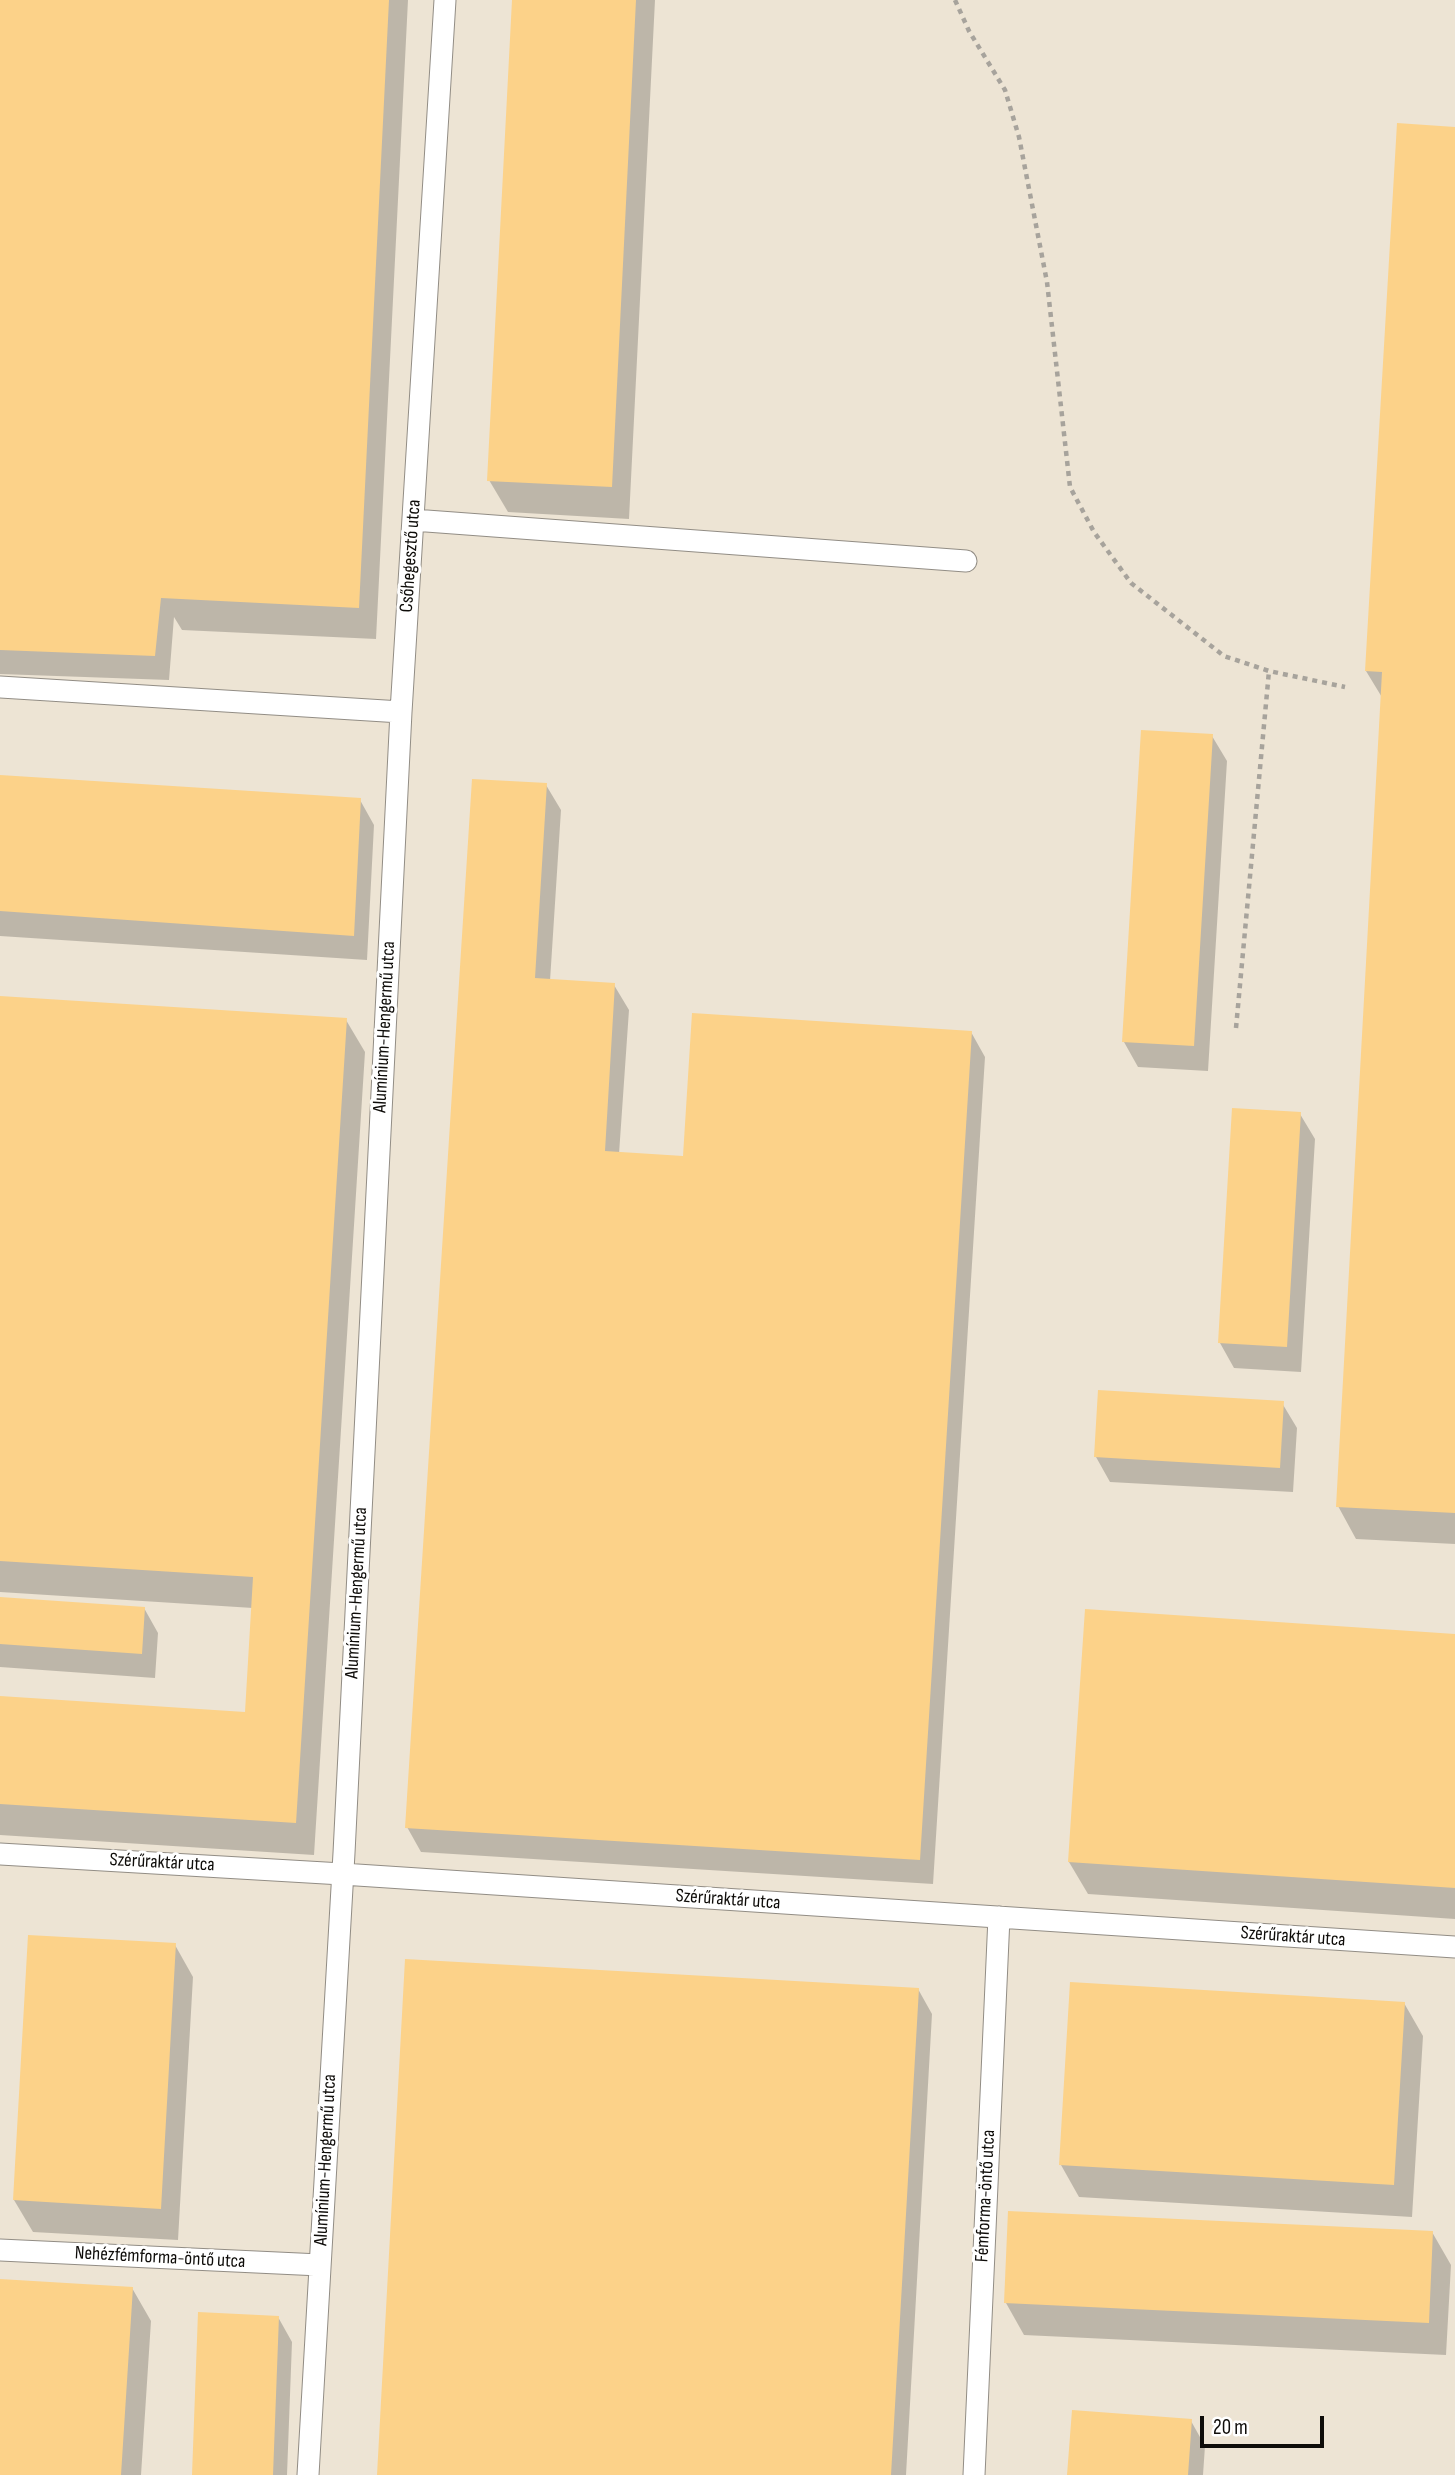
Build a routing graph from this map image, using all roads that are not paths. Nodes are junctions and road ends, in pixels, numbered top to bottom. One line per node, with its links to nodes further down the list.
1 (445, 0): 2 (lane, Csőhegesztő utca)
2 (413, 520): 3 (lane); 5 (lane, Csőhegesztő utca)
3 (967, 561)
4 (0, 687): 5 (lane)
5 (401, 712): 7 (lane, Alumínium-Hengermű utca)
6 (0, 1854): 7 (lane, Szérűraktár utca)
7 (342, 1874): 8 (lane, Szérűraktár utca); 11 (lane, Alumínium-Hengermű utca)
8 (999, 1917): 9 (lane, Szérűraktár utca); 13 (lane, Fémforma-öntő utca)
9 (1455, 1947)
10 (0, 2250): 11 (lane, Nehézfémforma-öntő utca)
11 (320, 2265): 12 (lane, Alumínium-Hengermű utca)
12 (308, 2475)
13 (974, 2475)

